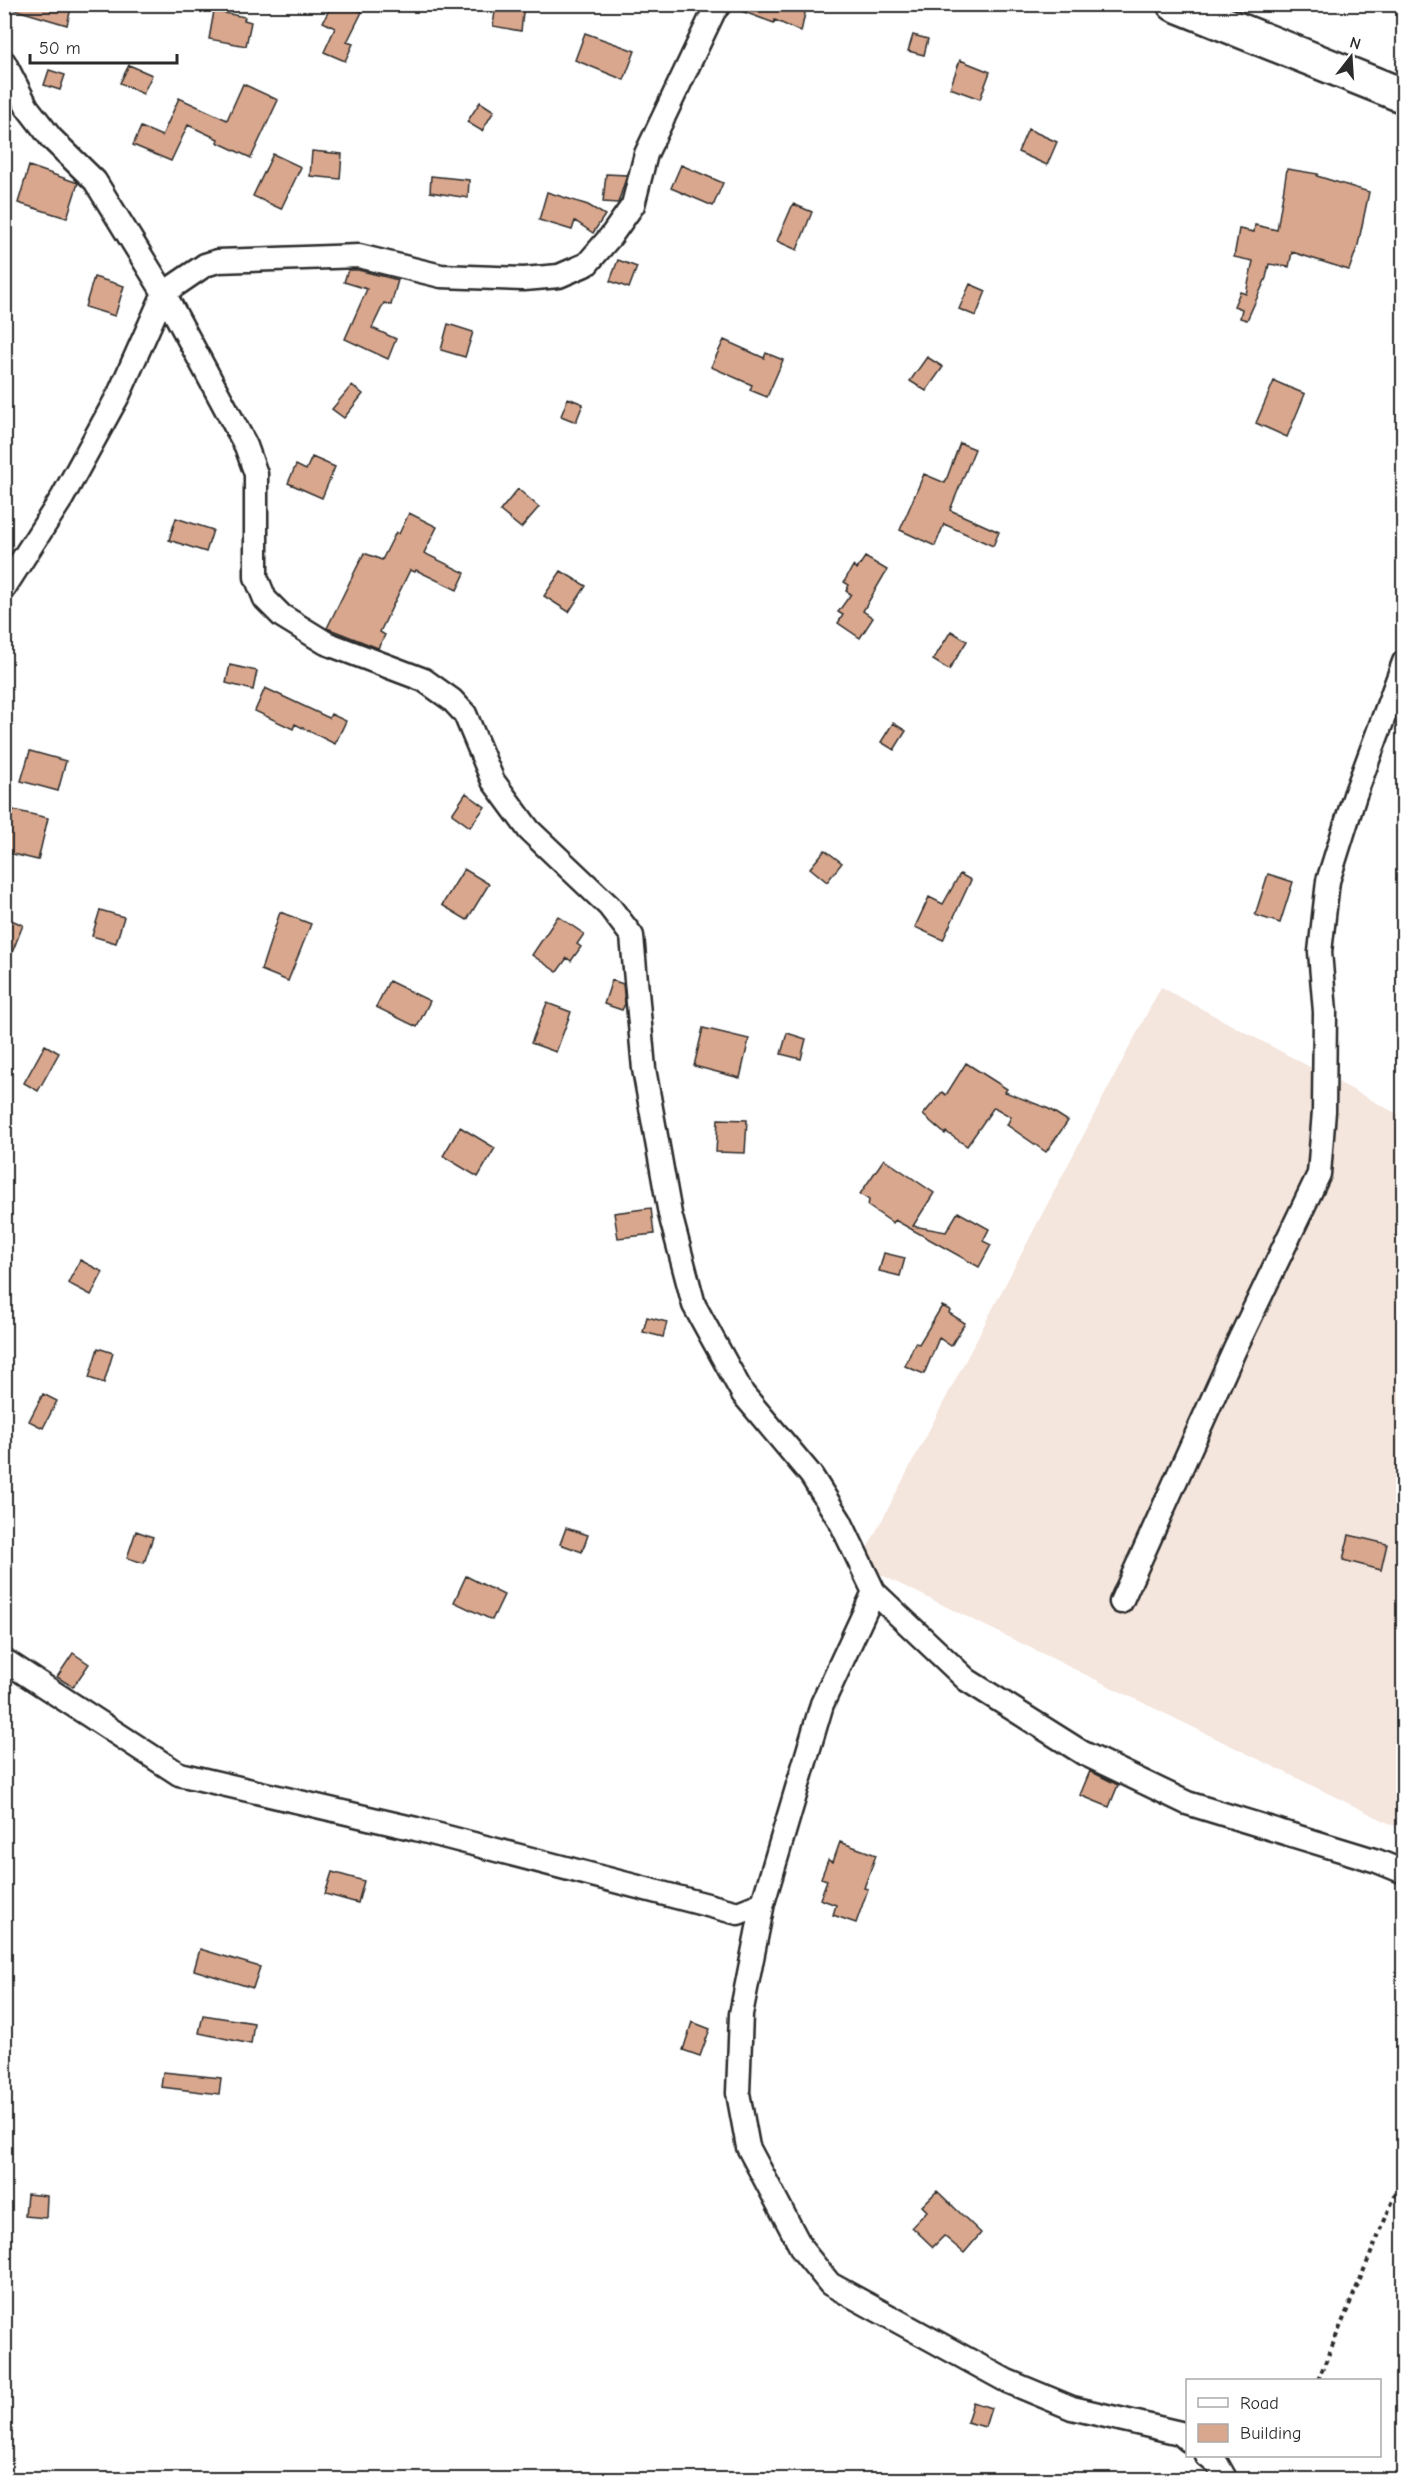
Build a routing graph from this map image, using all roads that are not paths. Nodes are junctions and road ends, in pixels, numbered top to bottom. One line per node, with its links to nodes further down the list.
1 (720, 4): 5 (street)
2 (1174, 4): 4 (main road)
3 (4, 62): 5 (street)
4 (1404, 96)
5 (164, 293): 6 (street); 8 (street)
6 (4, 588)
7 (1404, 662): 9 (street)
8 (874, 1592): 11 (street); 12 (street)
9 (1121, 1602)
10 (4, 1660): 12 (street)
11 (1404, 1872)
12 (763, 1903): 13 (street)
13 (1186, 2438)
14 (1208, 2457): 15 (street)
15 (1226, 2480)

